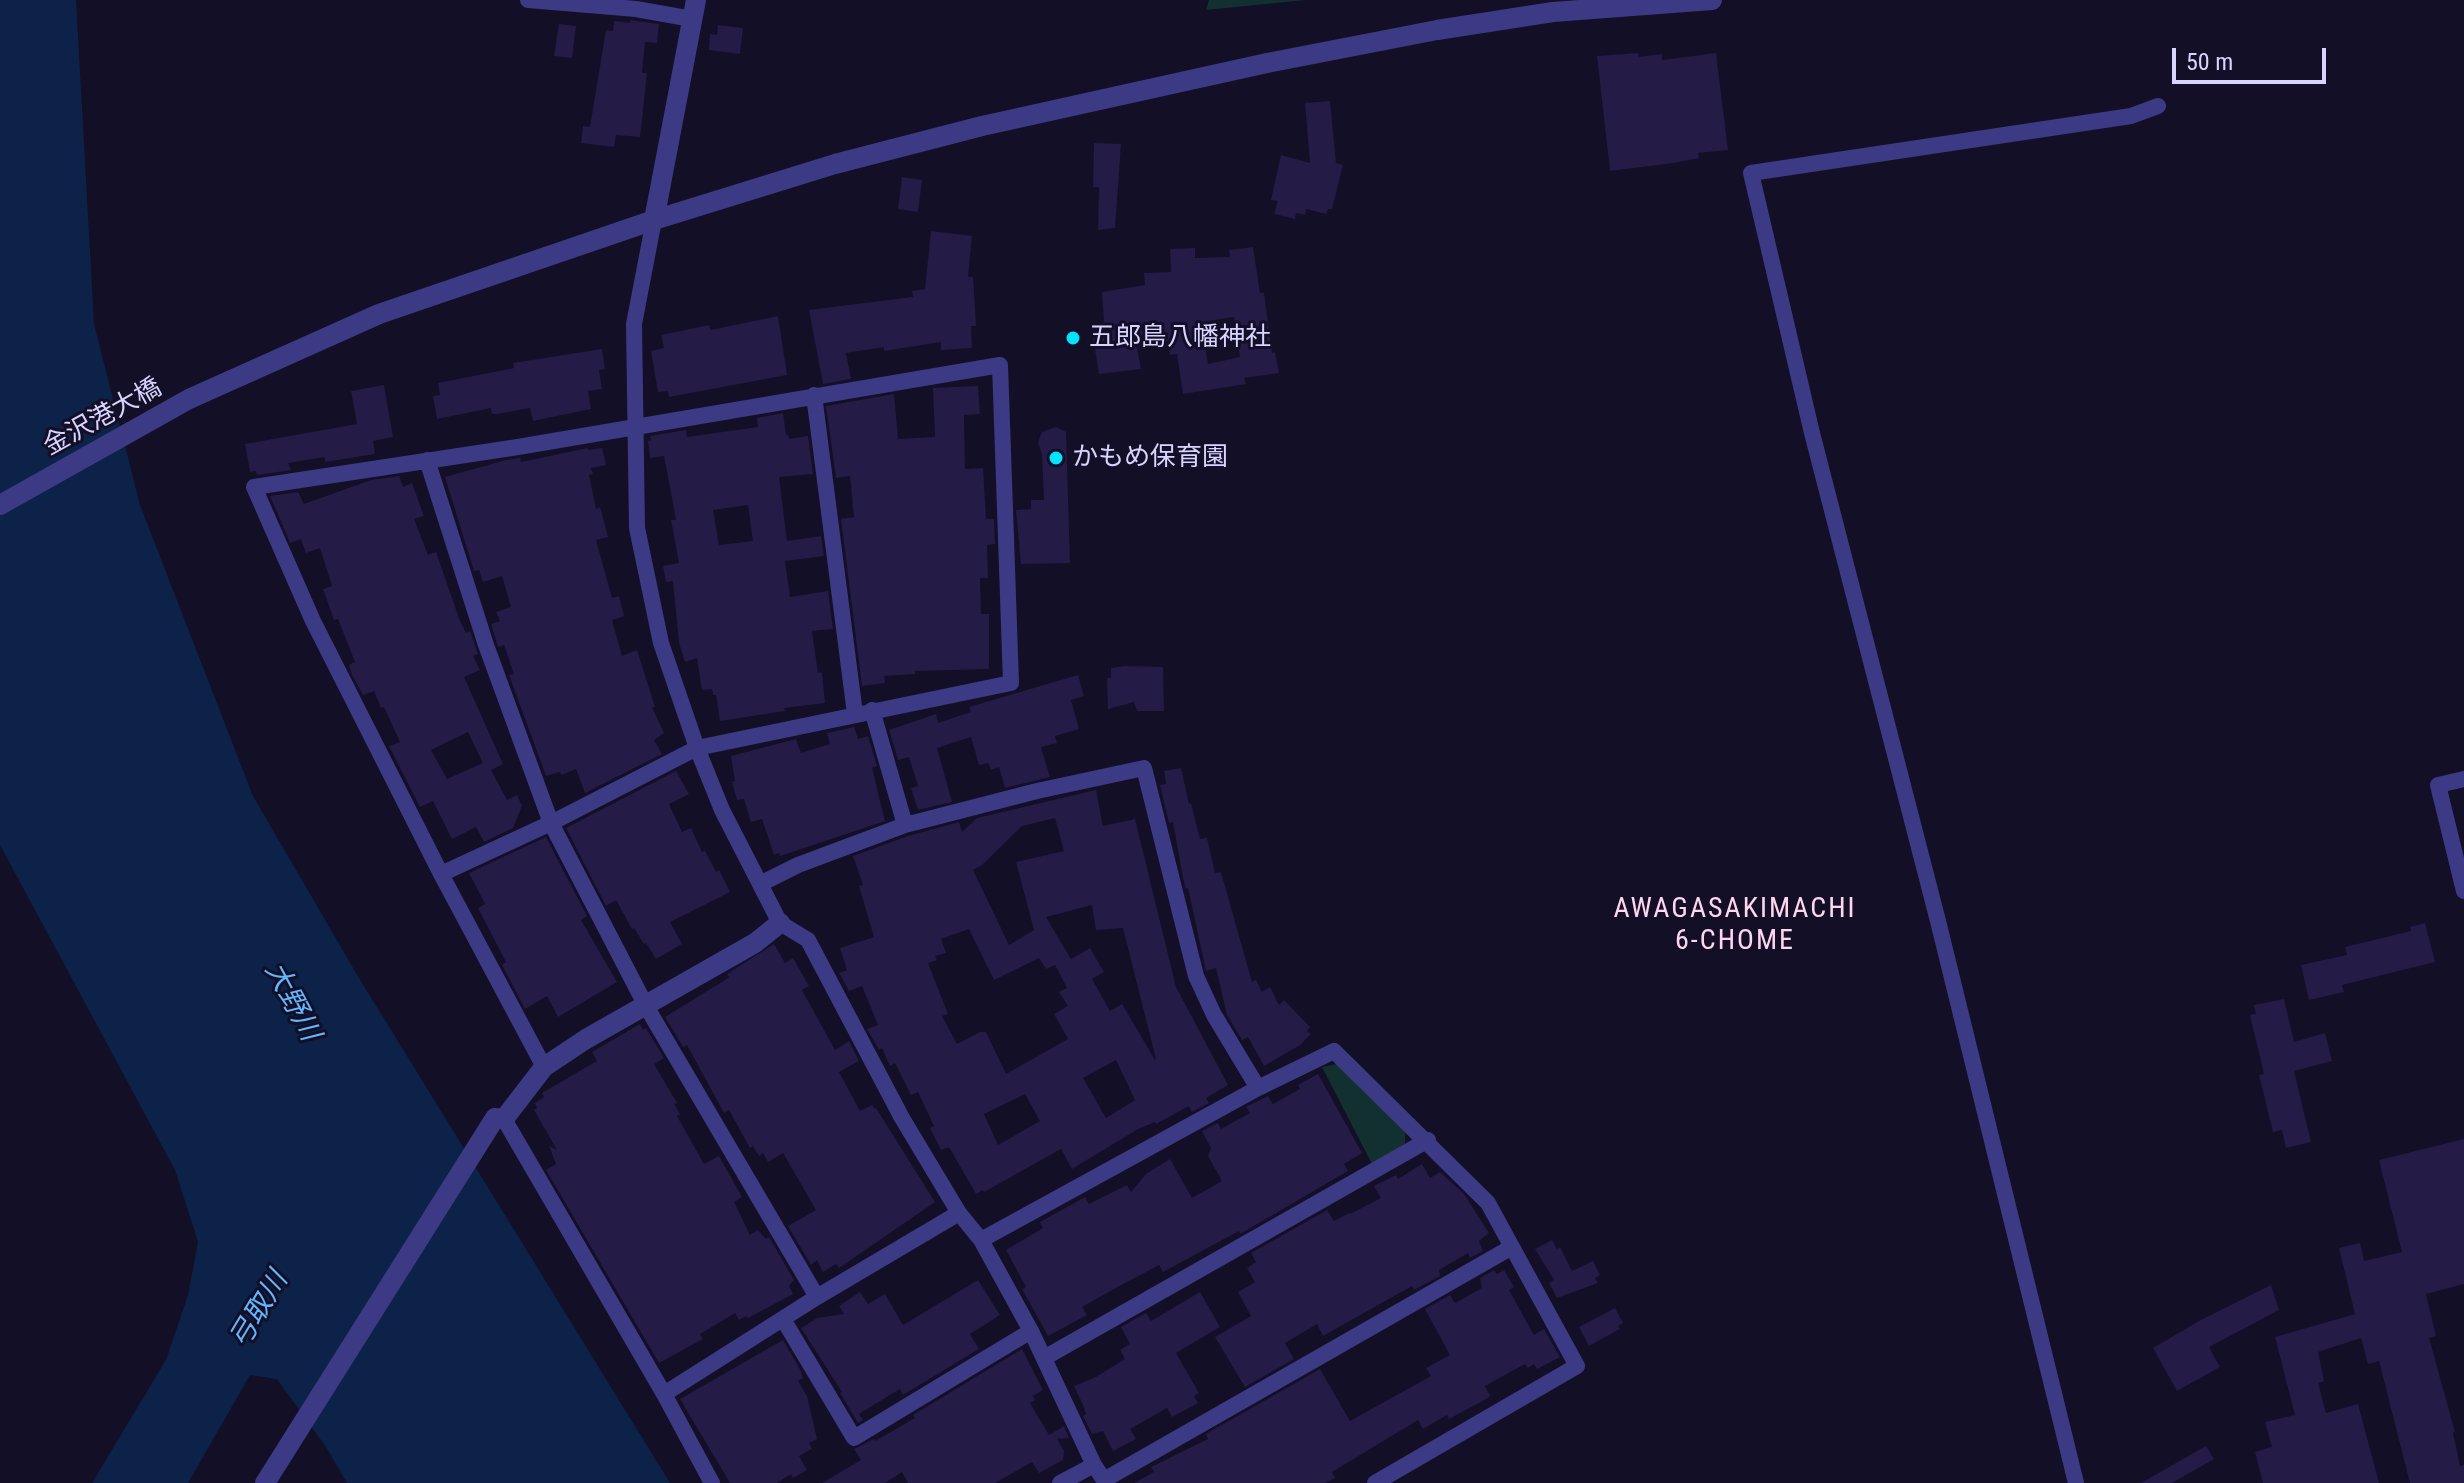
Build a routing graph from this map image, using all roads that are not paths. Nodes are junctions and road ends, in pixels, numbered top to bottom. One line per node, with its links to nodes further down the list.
1 (528, 0): 3 (street)
2 (1712, 0): 5 (street, 金沢港大橋)
3 (694, 9): 5 (street)
4 (2158, 106): 39 (street)
5 (654, 220): 7 (street); 9 (street, 金沢港大橋)
6 (814, 395): 7 (street); 10 (street); 11 (street)
7 (635, 427): 8 (street); 12 (street)
8 (427, 460): 14 (street); 16 (street)
9 (0, 505)
10 (872, 710): 11 (street); 15 (street)
11 (855, 714): 12 (street)
12 (697, 748): 14 (street); 17 (street)
13 (2464, 779): 18 (street)
14 (551, 823): 16 (street); 20 (street)
15 (905, 825): 17 (street); 22 (street)
16 (441, 874): 21 (street)
17 (760, 884): 19 (street)
18 (2464, 891)
19 (780, 923): 20 (street); 25 (street)
20 (646, 1006): 21 (street); 28 (street)
21 (544, 1067): 23 (street)
22 (1258, 1088): 24 (street); 26 (street)
23 (500, 1118): 32 (street); 35 (street)
24 (1428, 1140): 27 (street); 31 (street)
25 (959, 1213): 26 (street); 28 (street)
26 (981, 1240): 30 (street)
27 (1512, 1247): 34 (street); 38 (street)
28 (817, 1297): 29 (street)
29 (783, 1319): 30 (street); 32 (street)
30 (1031, 1331): 31 (street)
31 (1044, 1358): 33 (street)
32 (664, 1394): 36 (street)
33 (1094, 1465): 34 (street); 37 (street)
34 (1105, 1481)
35 (265, 1483)
36 (712, 1483)
37 (1060, 1483)
38 (1375, 1483)
39 (2076, 1483)

